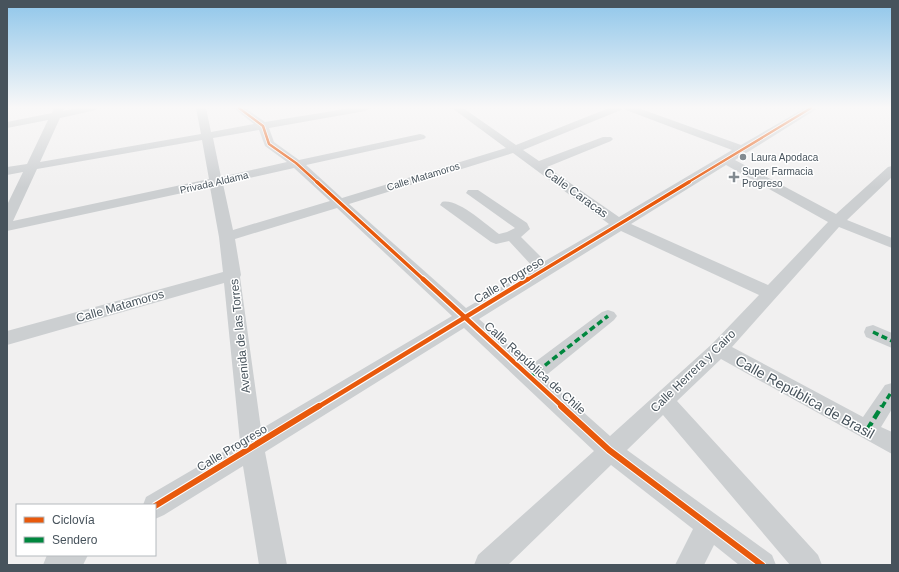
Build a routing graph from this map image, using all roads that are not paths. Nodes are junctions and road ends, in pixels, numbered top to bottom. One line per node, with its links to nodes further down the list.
1 (47, 135): 16 (street)
2 (214, 135): 8 (street)
3 (266, 135): 14 (street, Calle República de Chile)
4 (495, 135): 11 (street, Calle Caracas)
5 (551, 135): 11 (street, Calle Matamoros)
6 (701, 135): 12 (street)
7 (767, 135): 12 (street, Calle Progreso)
8 (207, 136): 16 (street); 19 (street, Avenida de las Torres)
9 (420, 137): 14 (street, Privada Aldama)
10 (607, 139): 15 (street)
11 (515, 149): 15 (street, Calle Caracas); 21 (street, Calle Matamoros)
12 (742, 150): 13 (street, Calle Progreso)
13 (726, 160): 26 (street); 27 (street, Calle Progreso)
14 (296, 163): 19 (street, Privada Aldama); 21 (street, Calle República de Chile)
15 (538, 166): 27 (street, Calle Caracas)
16 (32, 167): 18 (street); 25 (street)
17 (892, 170): 26 (street, Calle Herrera y Cairo)
18 (7, 171)
19 (217, 182): 28 (street, Privada Aldama); 30 (street, Avenida de las Torres)
20 (473, 192): 22 (street)
21 (339, 202): 30 (street, Calle Matamoros); 36 (street, Calle República de Chile)
22 (489, 202): 24 (street); 29 (street)
23 (447, 205): 24 (street)
24 (463, 214): 29 (street)
25 (7, 220)
26 (837, 221): 31 (street); 34 (street, Calle Herrera y Cairo)
27 (620, 225): 32 (street, Calle Progreso); 34 (street, Calle Caracas)
28 (7, 227)
29 (512, 236): 32 (street)
30 (227, 237): 33 (street, Avenida de las Torres)
31 (892, 243)
32 (545, 270): 36 (street, Calle Progreso)
33 (233, 275): 38 (street, Calle Matamoros); 46 (street, Avenida de las Torres)
34 (770, 293): 40 (street, Calle Herrera y Cairo)
35 (608, 316): 41 (street)
36 (465, 318): 41 (street, Calle República de Chile); 46 (street, Calle Progreso)
37 (873, 332): 39 (street)
38 (7, 338)
39 (892, 341)
40 (719, 349): 43 (street, Calle Herrera y Cairo); 44 (street, Calle República de Brasil)
41 (530, 377): 47 (street, Calle República de Chile)
42 (892, 391): 44 (street)
43 (663, 400): 47 (street, Calle Herrera y Cairo); 56 (street)
44 (867, 430): 45 (street, Calle República de Brasil)
45 (892, 444)
46 (252, 447): 48 (street, Calle Progreso); 52 (street, Avenida de las Torres)
47 (609, 450): 49 (street, Calle República de Chile); 53 (street, Calle Herrera y Cairo)
48 (156, 505)
49 (709, 527): 54 (street); 55 (street, Calle República de Chile)
50 (72, 556): 51 (street)
51 (57, 565)
52 (274, 565)
53 (488, 565)
54 (689, 565)
55 (762, 565)
56 (808, 565)

